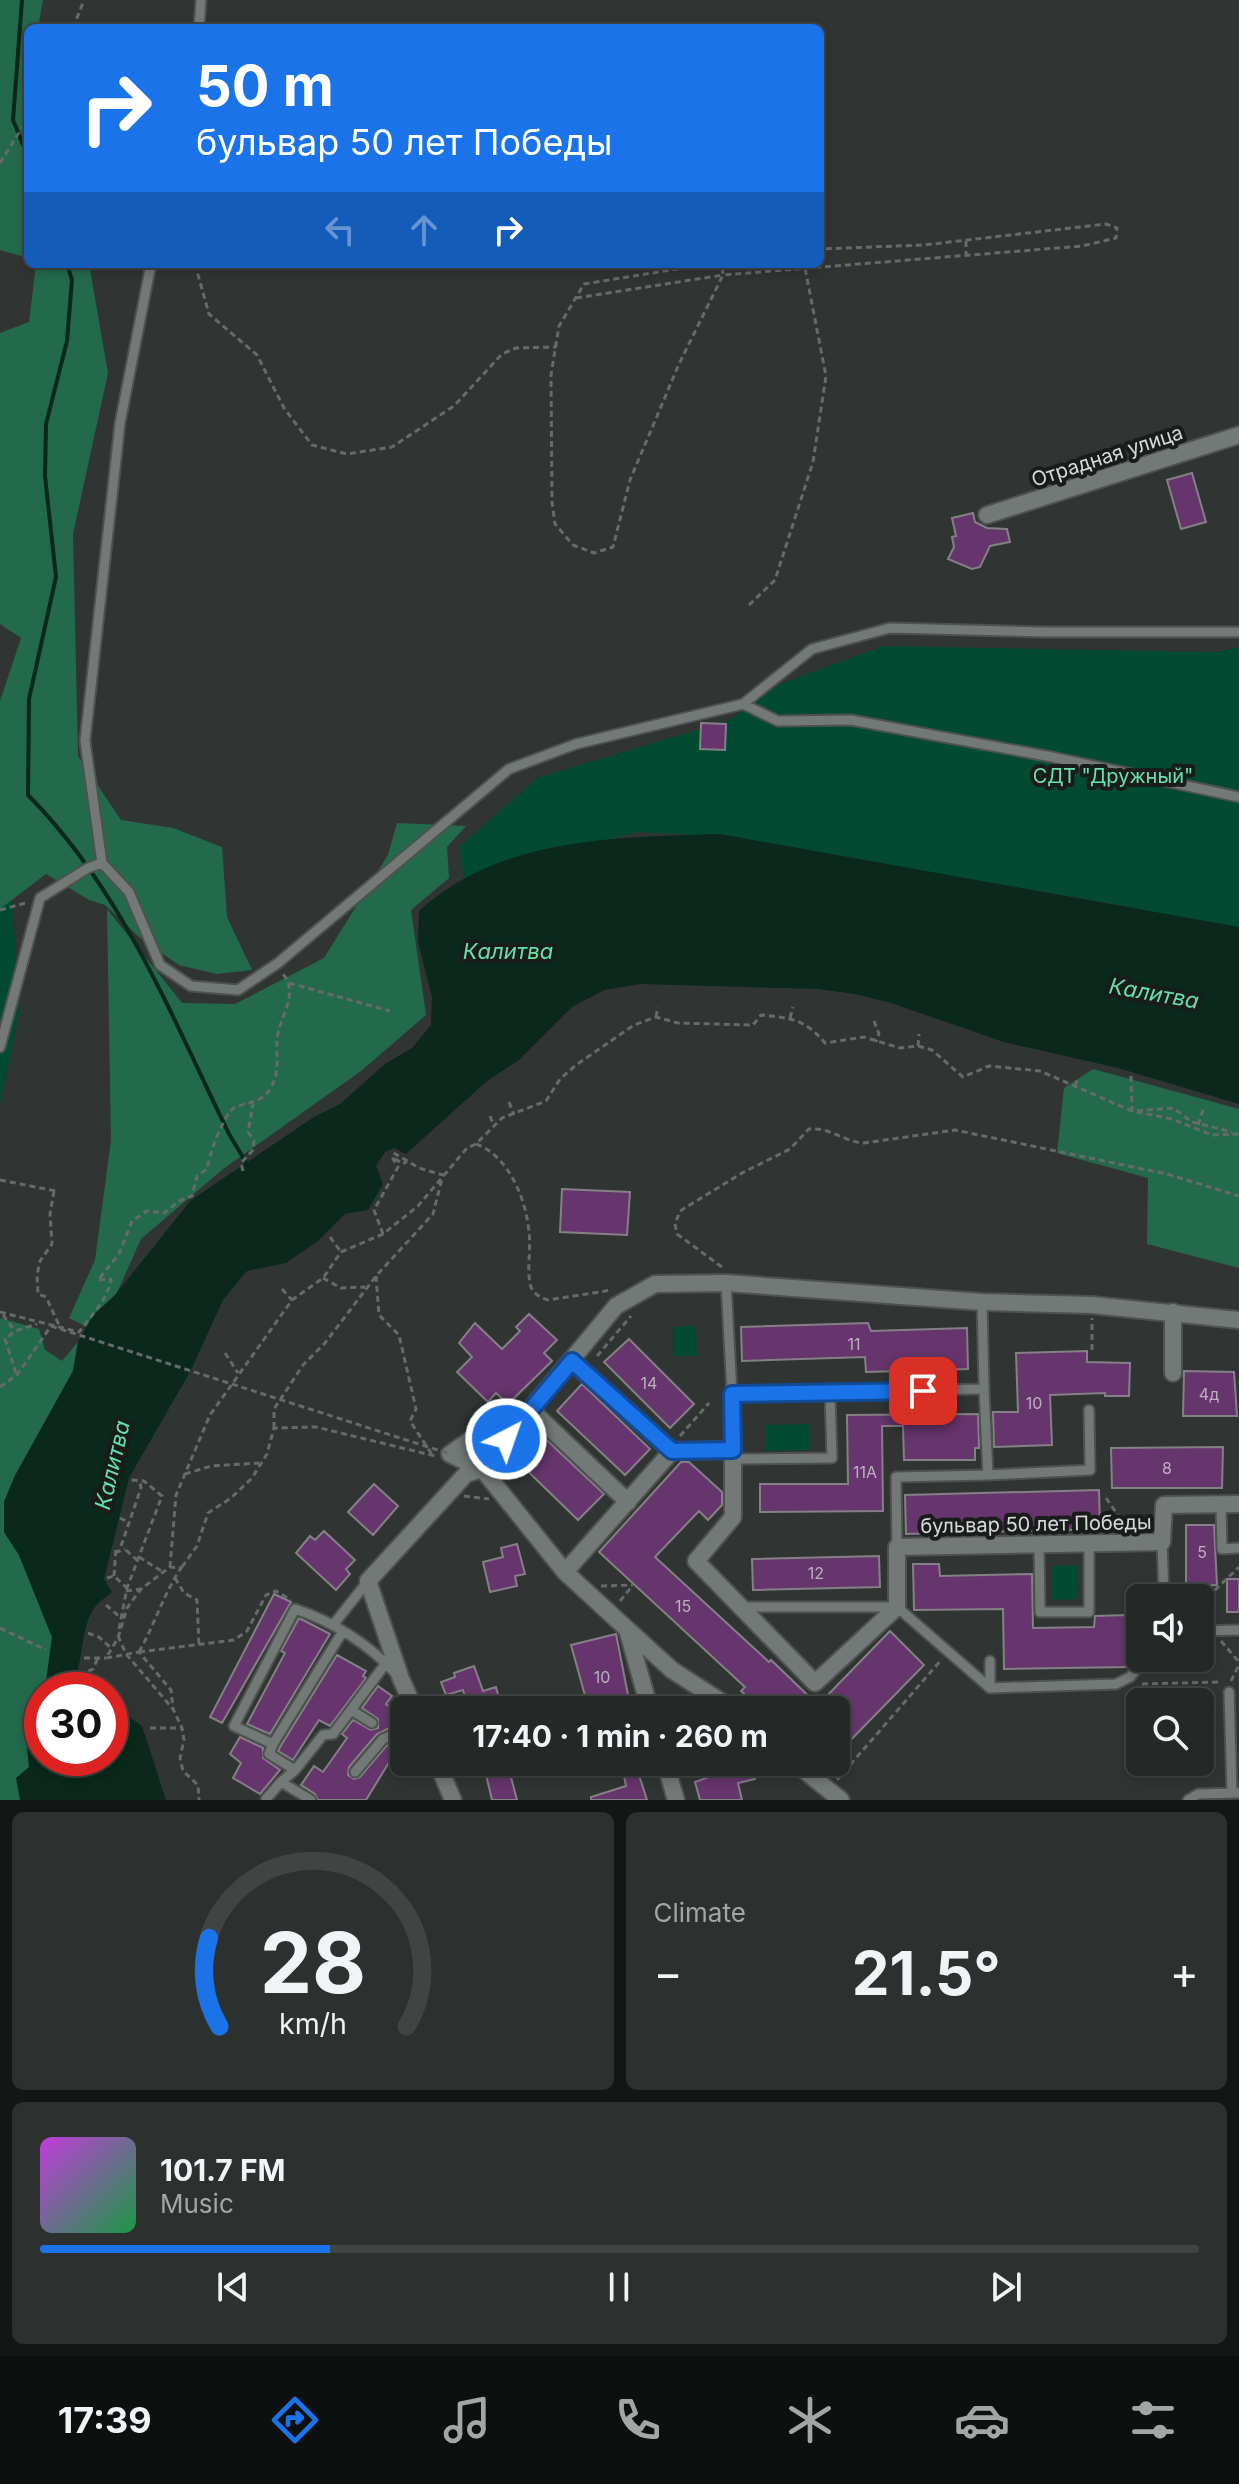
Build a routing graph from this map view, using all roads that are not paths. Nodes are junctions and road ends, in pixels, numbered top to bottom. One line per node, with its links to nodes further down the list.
1 (201, 0): 2 (lane)
2 (199, 24)
3 (150, 268): 9 (lane)
4 (1239, 435): 5 (street, Отрадная улица)
5 (987, 515)
6 (1239, 632): 7 (lane)
7 (743, 704): 8 (lane); 9 (lane)
8 (1239, 797)
9 (102, 863): 10 (lane)
10 (0, 1047)
11 (725, 1275): 12 (street); 15 (street); 18 (lane)
12 (982, 1302): 13 (street); 17 (lane)
13 (1173, 1312): 14 (street); 16 (street)
14 (1239, 1320)
15 (577, 1365): 20 (street); 23 (street)
16 (1173, 1373)
17 (984, 1389): 19 (lane); 26 (lane)
18 (732, 1394): 19 (lane); 24 (lane)
19 (830, 1394): 24 (lane)
20 (531, 1410): 22 (street); 27 (street)
21 (1089, 1410): 26 (lane)
22 (506, 1439): 25 (street); 25 (street)
23 (671, 1450): 24 (street); 27 (street)
24 (733, 1455): 38 (street)
25 (483, 1470): 35 (street); 36 (street)
26 (988, 1475): 33 (lane)
27 (628, 1502): 35 (street)
28 (1221, 1504): 29 (street, бульвар 50 лет Победы); 30 (street, бульвар 50 лет Победы); 34 (lane)
29 (1239, 1504)
30 (1162, 1542): 31 (street, бульвар 50 лет Победы); 37 (lane)
31 (1089, 1544): 32 (street, бульвар 50 лет Победы); 32 (lane)
32 (1039, 1545): 33 (street, бульвар 50 лет Победы)
33 (897, 1547): 39 (street, бульвар 50 лет Победы)
34 (1239, 1548)
35 (565, 1572): 41 (street)
36 (368, 1581): 40 (lane); 47 (street)
37 (1164, 1584)
38 (741, 1607): 39 (lane); 39 (street)
39 (897, 1607): 49 (lane)
40 (338, 1628): 45 (lane); 56 (lane); 56 (lane)
41 (627, 1629): 51 (street); 52 (street)
42 (1239, 1630): 43 (lane)
43 (1214, 1631)
44 (990, 1661): 49 (lane)
45 (386, 1663): 47 (lane); 53 (lane)
46 (1134, 1672): 49 (lane)
47 (401, 1679): 50 (street)
48 (1230, 1687): 63 (lane)
49 (990, 1688)
50 (409, 1696)
51 (646, 1696)
52 (712, 1696)
53 (351, 1710): 54 (lane); 57 (lane)
54 (372, 1723)
55 (390, 1736): 58 (lane)
56 (273, 1744): 57 (lane)
57 (295, 1770): 62 (lane)
58 (355, 1772)
59 (443, 1776): 67 (street)
60 (669, 1776): 68 (street)
61 (811, 1776): 64 (street)
62 (281, 1782): 65 (lane); 66 (lane)
63 (1235, 1793): 69 (lane)
64 (835, 1795)
65 (266, 1799)
66 (311, 1800)
67 (453, 1800)
68 (676, 1800)
69 (1188, 1800)

